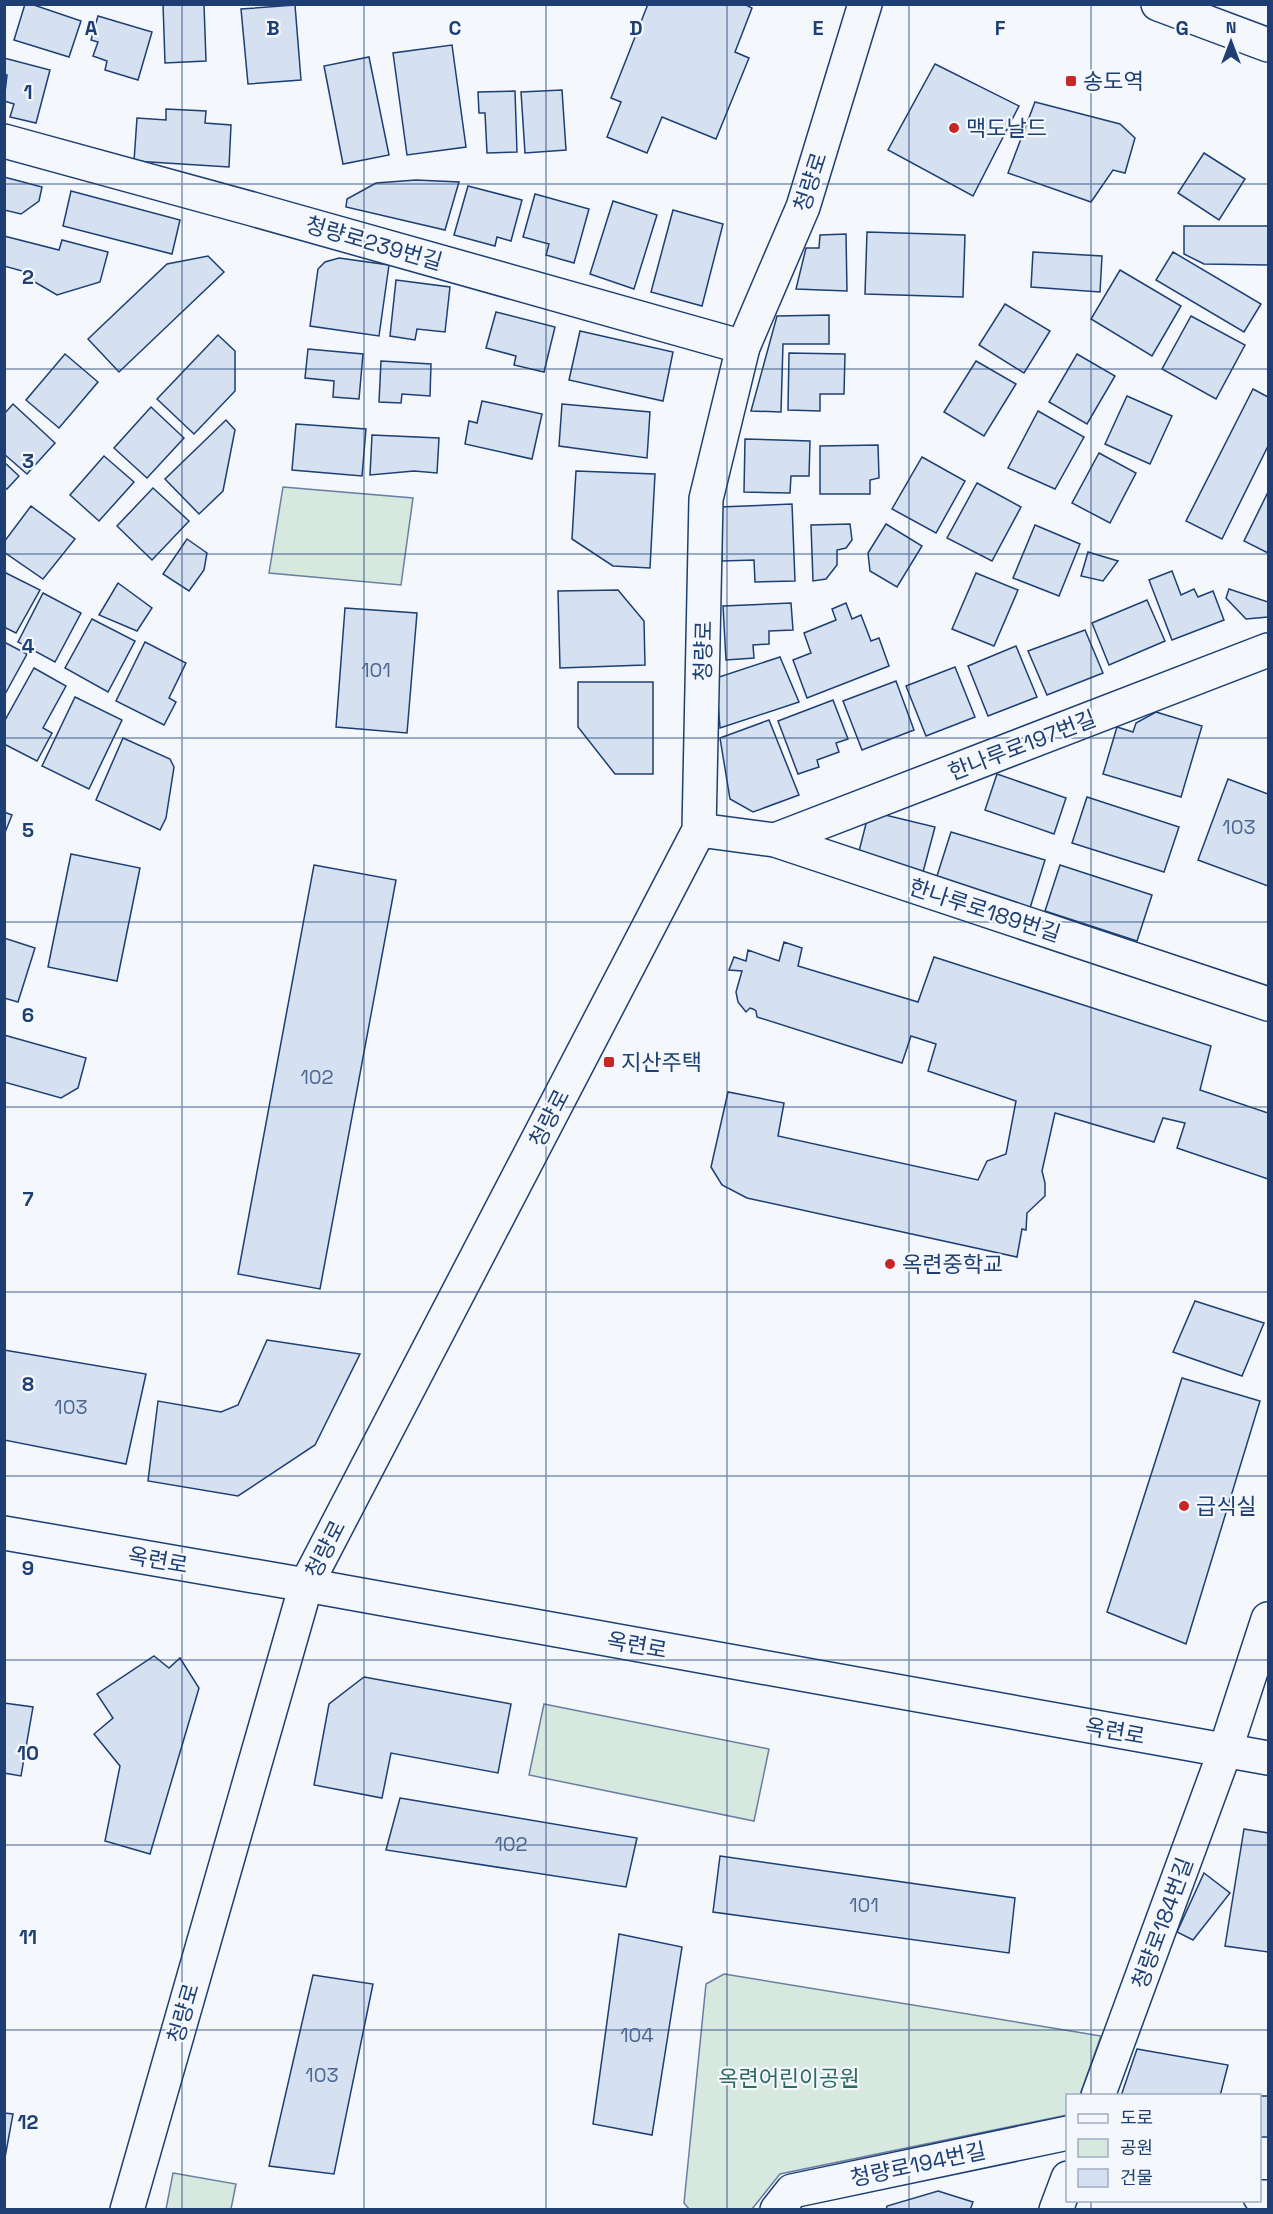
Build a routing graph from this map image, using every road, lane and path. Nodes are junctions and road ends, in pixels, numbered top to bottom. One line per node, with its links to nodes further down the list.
1 (865, 4): 5 (street, 청량로)
2 (1158, 4): 3 (street)
3 (1269, 45)
4 (4, 141): 5 (street, 청량로239번길)
5 (743, 347): 7 (street, 청량로)
6 (1269, 650): 8 (street, 한나루로197번길)
7 (699, 830): 8 (street, 한나루로189번길); 11 (street, 청량로)
8 (775, 840): 9 (street, 한나루로189번길)
9 (1269, 1004)
10 (4, 1533): 11 (street, 옥련로)
11 (306, 1585): 13 (street, 옥련로); 17 (street, 청량로)
12 (1269, 1619): 13 (street, 청량로184번길)
13 (1225, 1751): 14 (street, 옥련로); 15 (street, 청량로184번길)
14 (1269, 1758)
15 (1099, 2094)
16 (1066, 2133): 18 (street, 청량로194번길)
17 (127, 2210)
18 (777, 2210)

